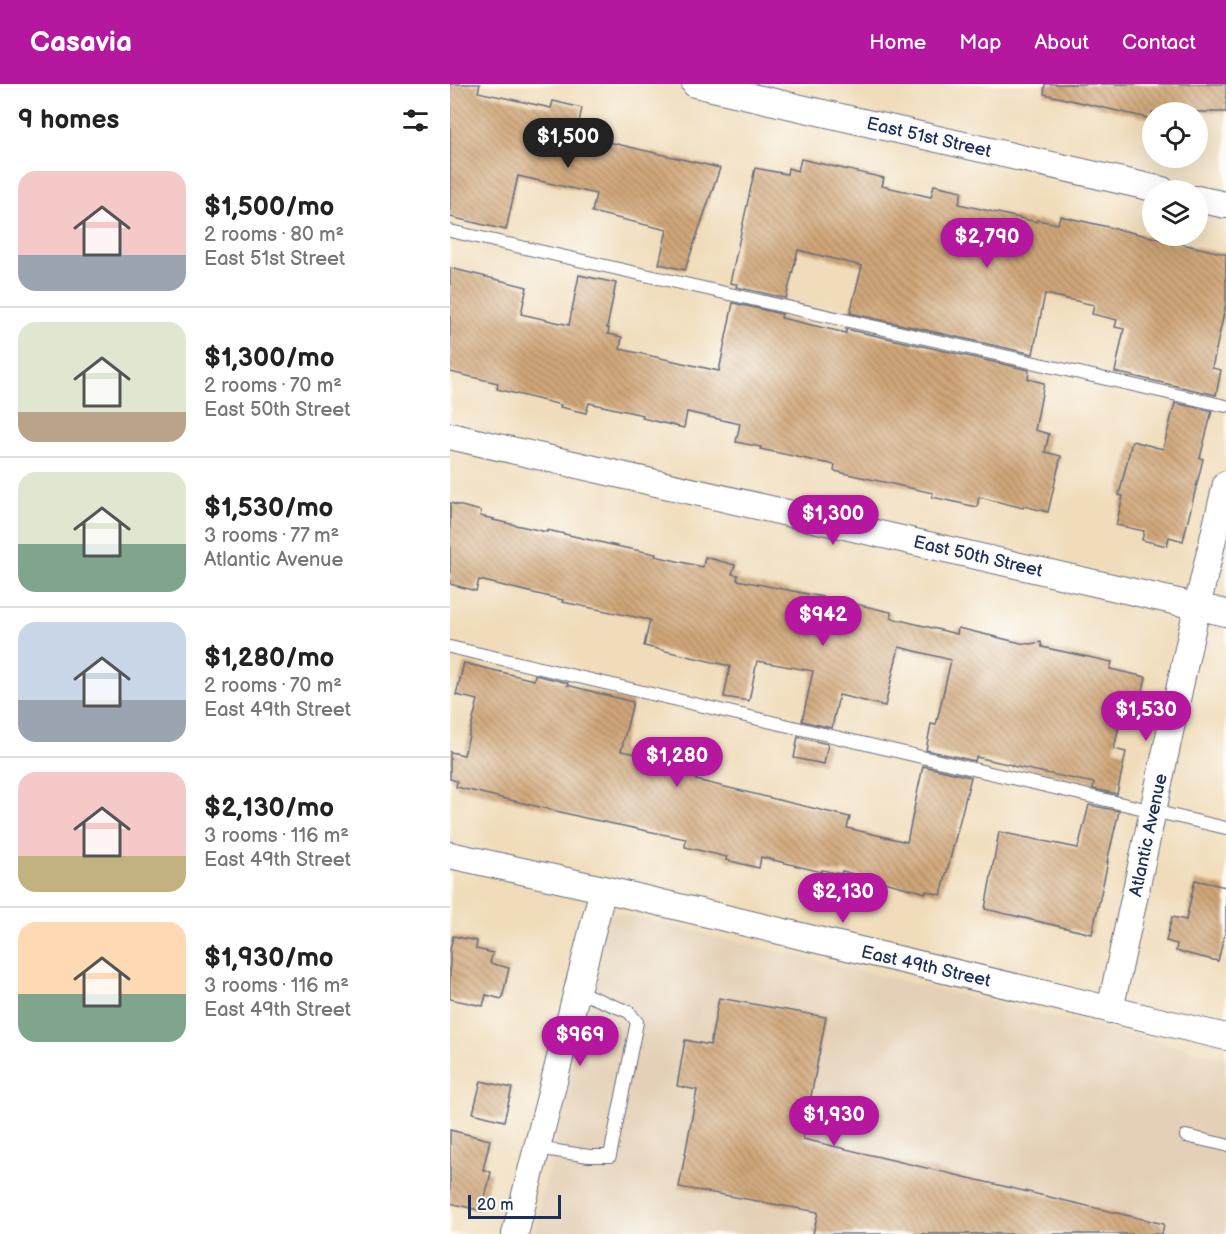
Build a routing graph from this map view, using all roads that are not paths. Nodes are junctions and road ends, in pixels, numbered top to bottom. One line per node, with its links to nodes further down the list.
1 (695, 84): 2 (street, East 51st Street)
2 (1142, 185)
3 (1208, 201): 4 (street)
4 (1226, 205)
5 (450, 231): 6 (lane)
6 (1226, 406)
7 (450, 436): 9 (street, East 50th Street)
8 (1226, 484): 9 (street, Atlantic Avenue)
9 (1197, 607): 10 (street, East 50th Street); 12 (street, Atlantic Avenue)
10 (1226, 613)
11 (450, 647): 12 (lane)
12 (1153, 811): 13 (lane); 17 (street, Atlantic Avenue)
13 (1226, 828)
14 (450, 855): 15 (street, East 49th Street)
15 (603, 890): 16 (street); 17 (street, East 49th Street)
16 (577, 992): 21 (street); 21 (lane)
17 (1110, 1010): 18 (street, East 49th Street)
18 (1226, 1037)
19 (1186, 1136): 20 (lane)
20 (1226, 1145)
21 (537, 1148): 22 (street)
22 (515, 1234)

